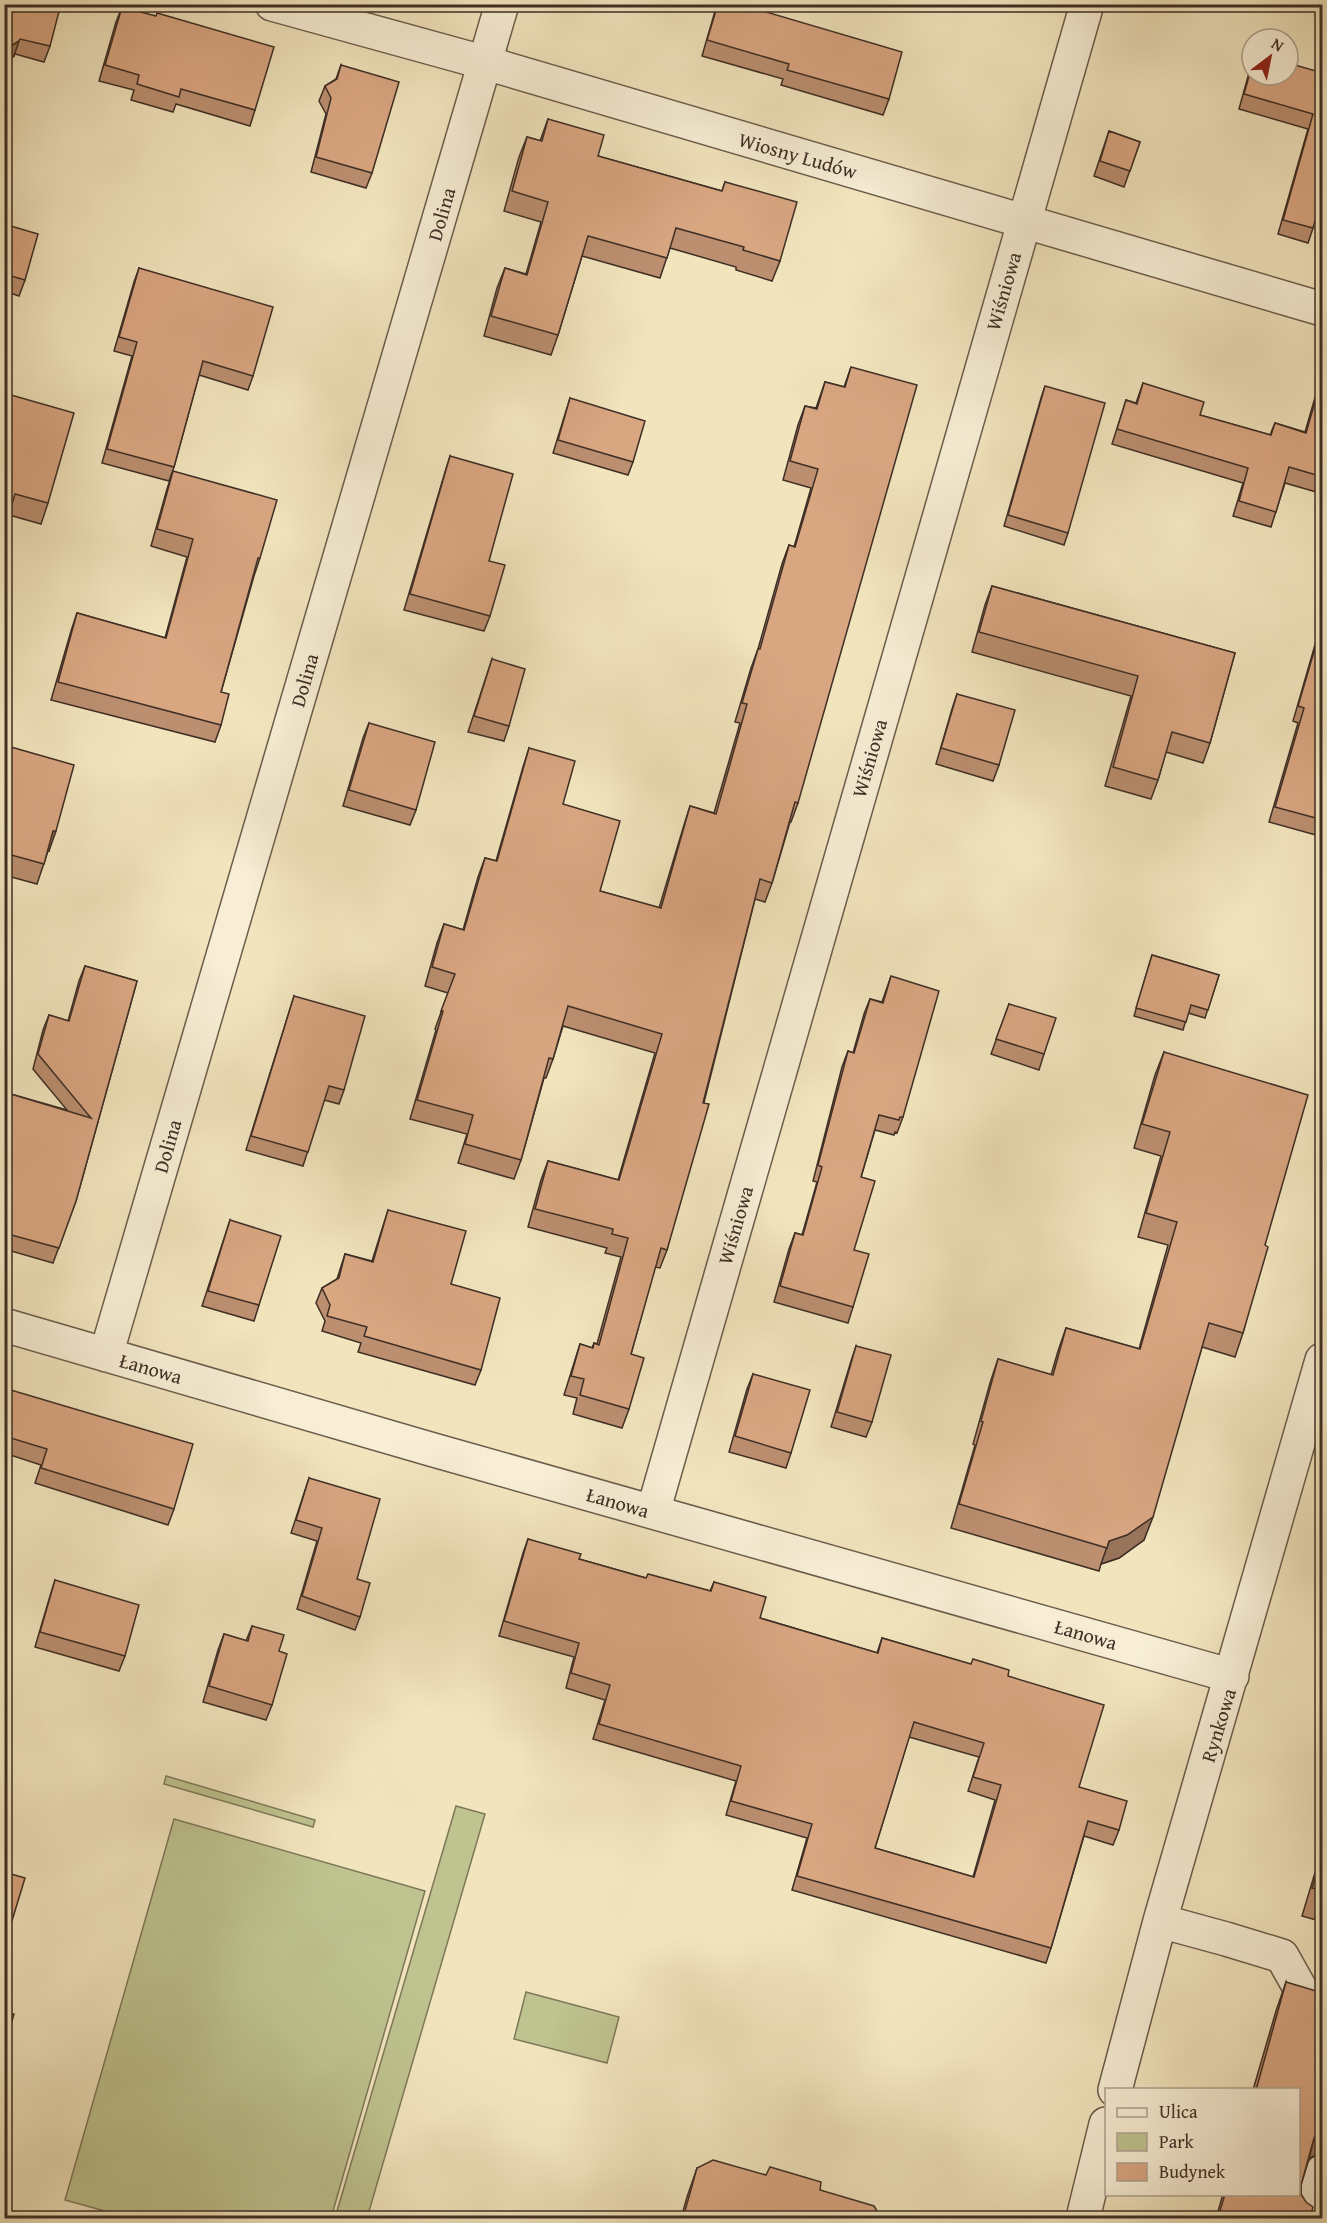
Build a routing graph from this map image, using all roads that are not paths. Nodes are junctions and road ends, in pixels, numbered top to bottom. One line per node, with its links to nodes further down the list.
1 (272, 4): 4 (street, Wiosny Ludów)
2 (502, 4): 4 (street, Dolina)
3 (1087, 4): 5 (street, Wiśniowa)
4 (486, 63): 5 (street, Wiosny Ludów); 8 (street, Dolina)
5 (1023, 221): 6 (street, Wiosny Ludów); 10 (street, Wiśniowa)
6 (1323, 309)
7 (4, 1325): 8 (street, Łanowa)
8 (106, 1355): 10 (street, Łanowa)
9 (1323, 1360): 11 (street, Rynkowa)
10 (653, 1512): 11 (street, Łanowa)
11 (1232, 1676): 12 (street, Rynkowa)
12 (1160, 1921): 13 (street); 14 (street, Rynkowa)
13 (1323, 2002)
14 (1116, 2088)
15 (1105, 2132): 17 (street)
16 (1323, 2172): 18 (street)
17 (1083, 2218)
18 (1309, 2218)

